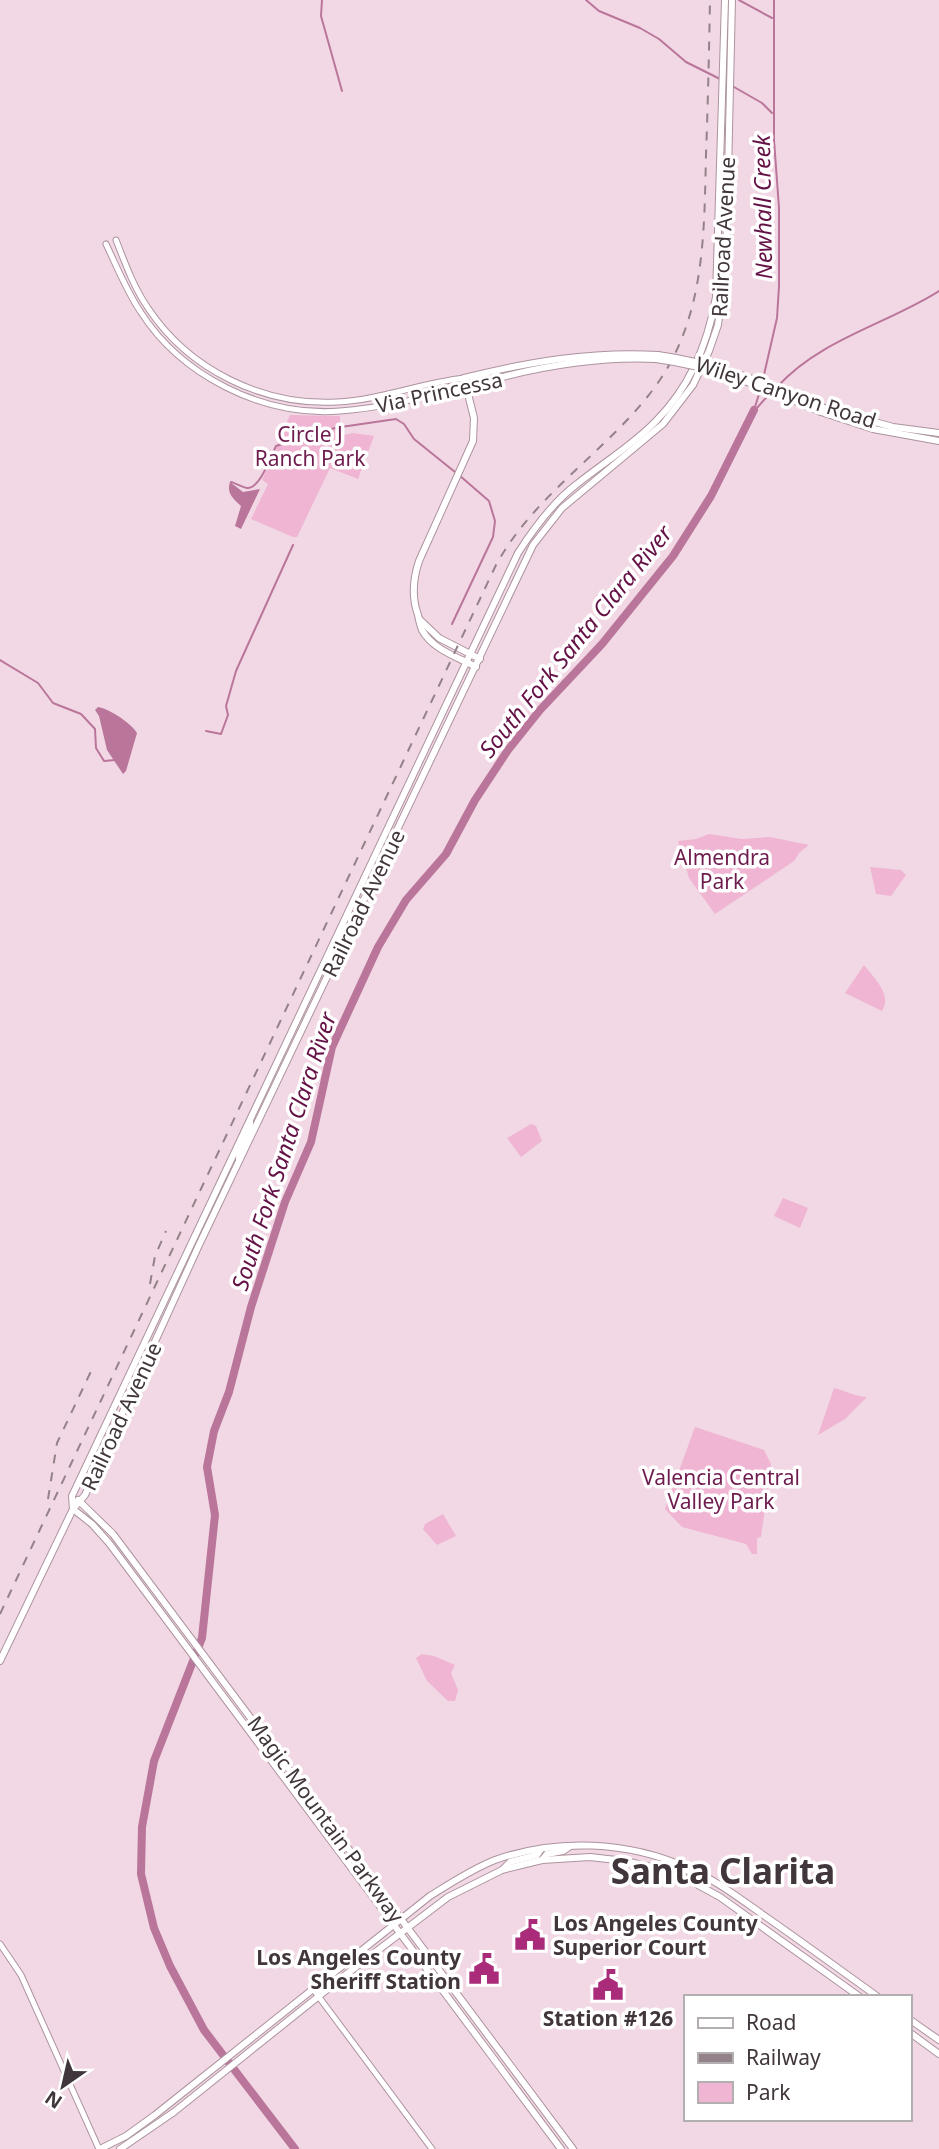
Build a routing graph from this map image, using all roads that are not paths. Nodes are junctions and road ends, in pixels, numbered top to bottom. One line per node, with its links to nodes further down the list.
1 (724, 0): 3 (main road, Railroad Avenue)
2 (732, 0): 3 (main road, Railroad Avenue)
3 (726, 96): 12 (main road, Railroad Avenue); 13 (main road, Railroad Avenue)
4 (116, 240): 7 (street, Via Princessa)
5 (106, 244): 8 (street, Via Princessa)
6 (635, 356): 7 (main road, Via Princessa); 8 (main road, Via Princessa); 9 (main road, Wiley Canyon Road, bridge)
7 (464, 378): 8 (main road)
8 (466, 387): 12 (main road)
9 (822, 410): 10 (main road, Wiley Canyon Road); 11 (main road, Wiley Canyon Road)
10 (939, 433)
11 (939, 441)
12 (469, 658): 13 (main road); 14 (main road); 15 (main road, Railroad Avenue)
13 (480, 659): 14 (main road, Railroad Avenue)
14 (476, 667): 16 (main road, Railroad Avenue)
15 (250, 1119): 16 (main road); 17 (main road, Railroad Avenue)
16 (240, 1161): 18 (main road, Railroad Avenue)
17 (72, 1496): 18 (main road, Magic Mountain Parkway); 19 (main road, Railroad Avenue)
18 (80, 1502): 19 (main road, Railroad Avenue); 27 (main road, Magic Mountain Parkway)
19 (73, 1509): 20 (main road); 28 (main road, Magic Mountain Parkway)
20 (0, 1661)
21 (570, 1846): 22 (main road); 23 (main road); 26 (main road)
22 (541, 1849): 25 (main road); 27 (main road)
23 (542, 1860): 24 (main road); 25 (main road)
24 (660, 1869): 26 (main road); 33 (main road)
25 (502, 1870): 29 (main road)
26 (702, 1875): 34 (main road)
27 (401, 1919): 28 (main road); 29 (main road, Magic Mountain Parkway)
28 (394, 1924): 30 (main road, Magic Mountain Parkway); 32 (main road)
29 (406, 1928): 30 (main road); 44 (main road, Magic Mountain Parkway)
30 (400, 1933): 35 (main road); 43 (main road, Magic Mountain Parkway)
31 (0, 1944): 40 (street)
32 (313, 1989): 35 (street); 40 (main road)
33 (857, 1995)
34 (875, 1995)
35 (319, 1997): 41 (main road); 42 (street)
36 (911, 2020): 38 (main road)
37 (911, 2033): 39 (main road)
38 (939, 2040)
39 (939, 2054)
40 (100, 2149)
41 (120, 2149)
42 (432, 2149)
43 (561, 2149)
44 (573, 2149)

